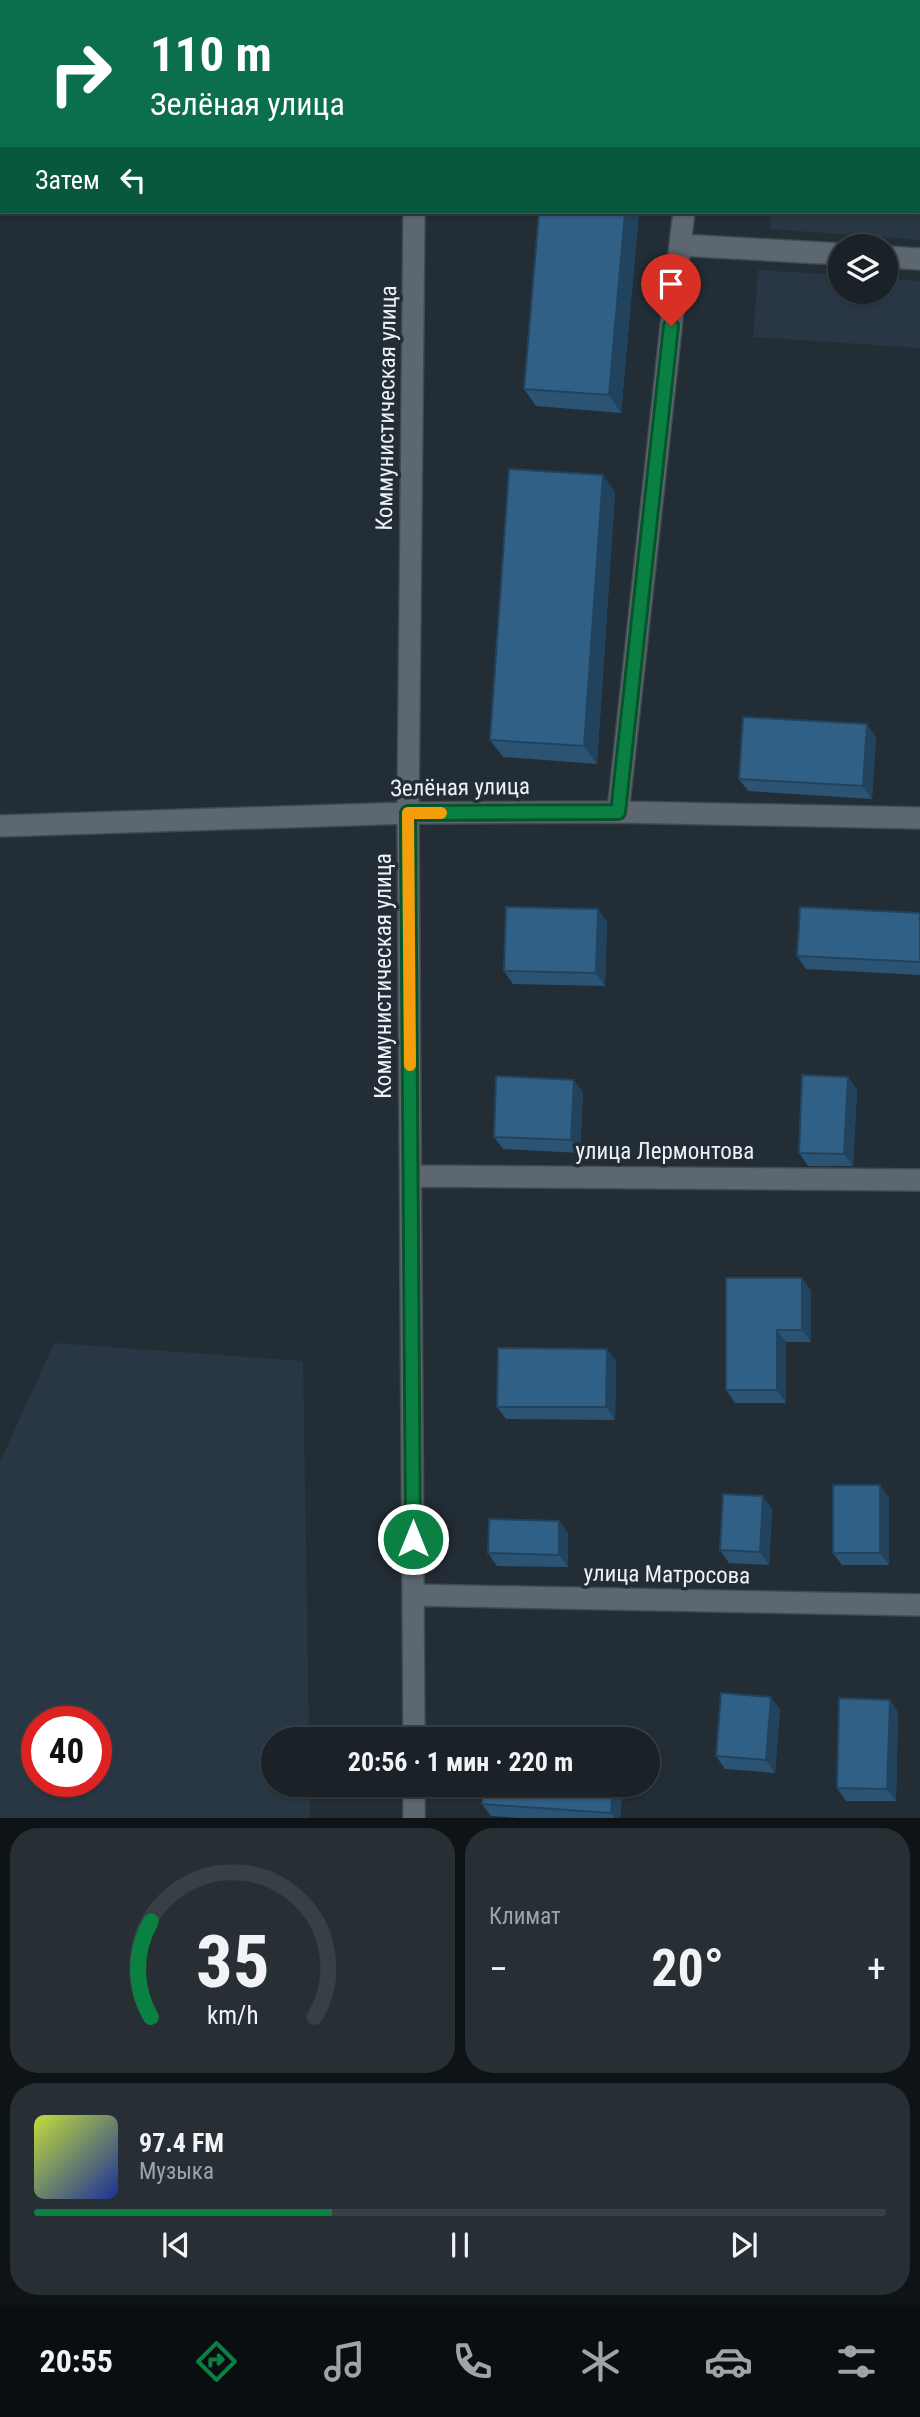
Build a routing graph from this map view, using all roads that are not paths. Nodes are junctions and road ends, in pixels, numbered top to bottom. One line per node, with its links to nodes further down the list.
1 (414, 214): 8 (street, Коммунистическая улица)
2 (684, 214): 3 (street)
3 (680, 245): 4 (street); 7 (street)
4 (828, 253)
5 (898, 258): 6 (street)
6 (920, 259)
7 (618, 812): 8 (street, Зелёная улица); 9 (street, Зелёная улица)
8 (408, 813): 10 (street, Зелёная улица); 11 (street, Коммунистическая улица)
9 (920, 818)
10 (0, 826)
11 (411, 1176): 12 (street, улица Лермонтова); 13 (street, Коммунистическая улица)
12 (920, 1180)
13 (413, 1595): 14 (street, улица Матросова); 15 (street, Коммунистическая улица)
14 (920, 1605)
15 (414, 1727)
16 (414, 1797): 17 (street)
17 (414, 1818)

